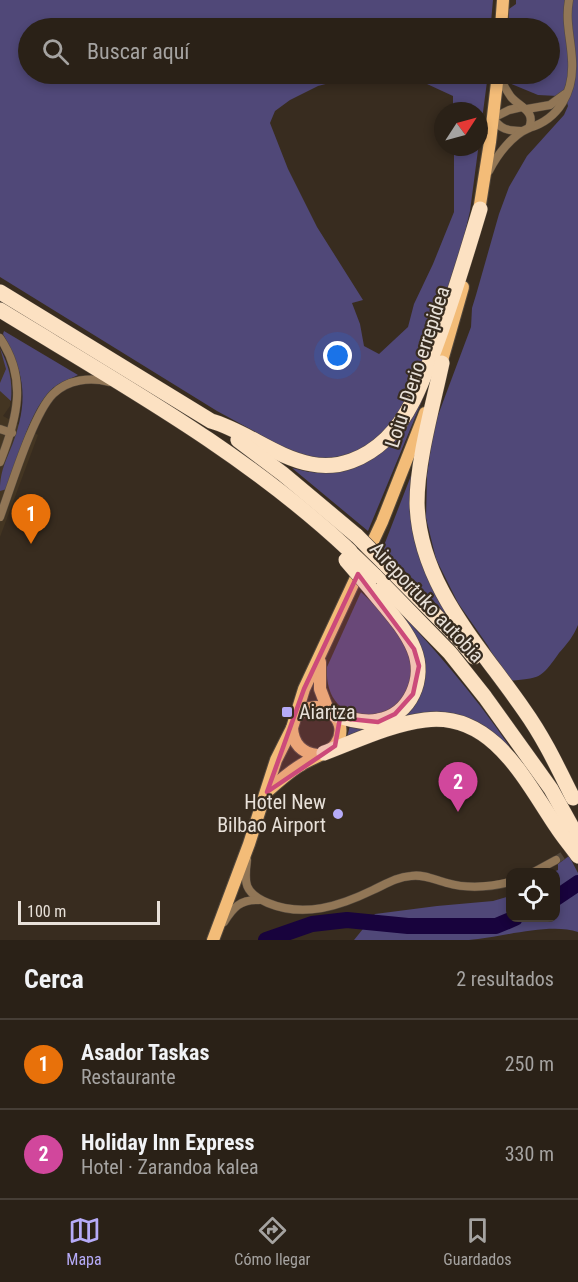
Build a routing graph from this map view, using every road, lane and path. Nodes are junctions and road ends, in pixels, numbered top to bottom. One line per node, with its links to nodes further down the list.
1 (503, 0): 3 (main road)
2 (569, 0): 6 (street)
3 (502, 18)
4 (497, 84): 8 (main road, Loiu - Derio errepidea)
5 (504, 84): 7 (street)
6 (566, 93): 7 (street); 9 (street)
7 (525, 108): 8 (street); 9 (street)
8 (493, 118): 9 (street); 10 (main road, Loiu - Derio errepidea)
9 (525, 130): 10 (street)
10 (484, 180): 11 (main road, Loiu - Derio errepidea)
11 (480, 209): 15 (main road, Loiu - Derio errepidea); 17 (highway)
12 (0, 292): 17 (highway)
13 (0, 310): 16 (highway, Aireportuko autobia)
14 (0, 338): 19 (street)
15 (442, 363): 23 (main road, Loiu - Derio errepidea); 28 (highway)
16 (128, 388): 21 (street); 22 (highway, Aireportuko autobia, bridge)
17 (211, 421): 28 (highway, Aireportuko autobia, bridge)
18 (0, 429): 19 (street)
19 (12, 433): 20 (street)
20 (0, 462)
21 (0, 517)
22 (373, 582): 24 (highway); 29 (highway, Aireportuko autobia)
23 (320, 657): 24 (main road); 25 (main road, Loiu - Derio errepidea)
24 (331, 712): 25 (main road); 26 (main road)
25 (293, 725): 26 (main road); 27 (main road, Loiu - Derio errepidea)
26 (321, 754): 27 (main road); 31 (highway)
27 (267, 792): 30 (main road, Loiu - Derio errepidea)
28 (576, 802)
29 (578, 838)
30 (249, 844): 35 (street); 36 (main road, Loiu - Derio errepidea)
31 (578, 856)
32 (556, 860): 33 (street)
33 (542, 868)
34 (506, 883): 35 (street)
35 (260, 900): 36 (street)
36 (213, 938)

